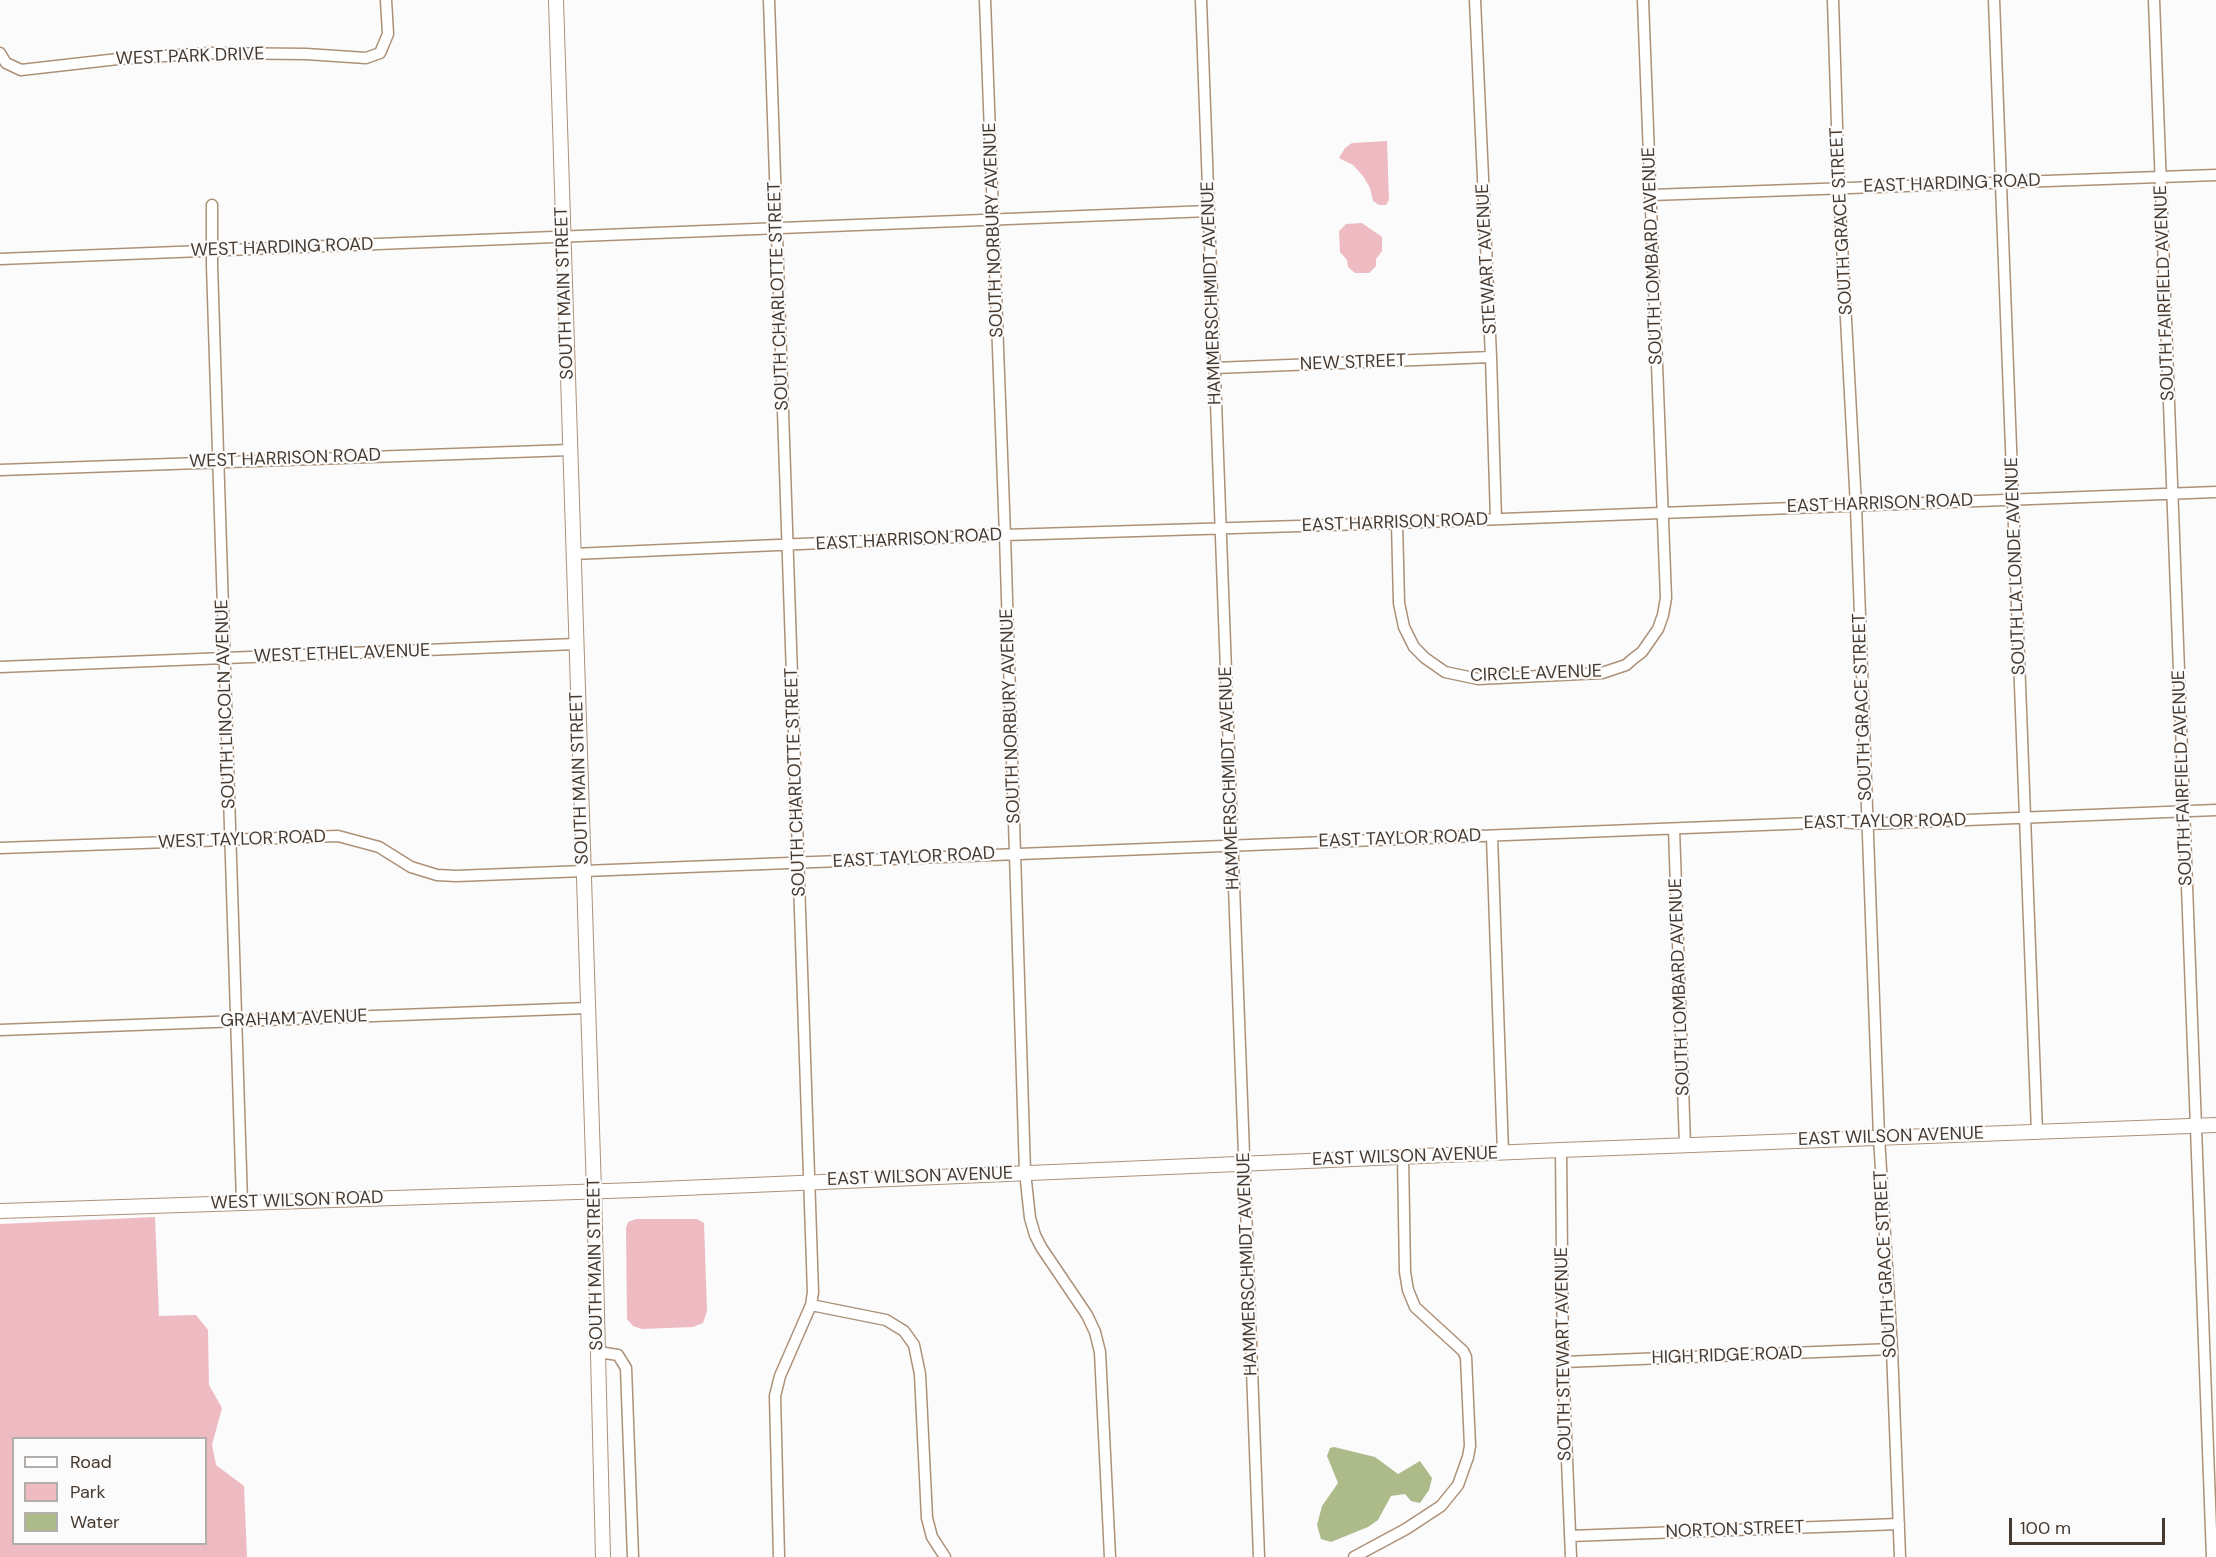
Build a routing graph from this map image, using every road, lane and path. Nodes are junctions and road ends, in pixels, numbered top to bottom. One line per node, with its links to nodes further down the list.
1 (386, 0): 11 (street, WEST PARK DRIVE)
2 (556, 0): 21 (street, SOUTH MAIN STREET)
3 (768, 0): 20 (street, SOUTH CHARLOTTE STREET)
4 (985, 0): 19 (street, SOUTH NORBURY AVENUE)
5 (1200, 0): 18 (street, HAMMERSCHMIDT AVENUE)
6 (1475, 0): 24 (street, STEWART AVENUE)
7 (1642, 0): 16 (street, SOUTH LOMBARD AVENUE)
8 (1833, 0): 15 (street, SOUTH GRACE STREET)
9 (1994, 0): 14 (street, SOUTH LA LONDE AVENUE)
10 (2154, 0): 13 (street, SOUTH FAIRFIELD AVENUE)
11 (2, 56)
12 (2216, 175): 13 (street, EAST HARDING ROAD)
13 (2160, 177): 14 (street, EAST HARDING ROAD); 30 (street, SOUTH FAIRFIELD AVENUE)
14 (2002, 183): 15 (street, EAST HARDING ROAD); 31 (street, SOUTH LA LONDE AVENUE)
15 (1839, 188): 16 (street, EAST HARDING ROAD); 32 (street, SOUTH GRACE STREET)
16 (1651, 195): 33 (street, SOUTH LOMBARD AVENUE)
17 (212, 205): 22 (street, SOUTH LINCOLN AVENUE)
18 (1209, 211): 19 (street); 25 (street, HAMMERSCHMIDT AVENUE)
19 (994, 220): 20 (street); 37 (street, SOUTH NORBURY AVENUE)
20 (776, 228): 21 (street); 38 (street, SOUTH CHARLOTTE STREET)
21 (563, 237): 22 (street, WEST HARDING ROAD); 26 (street, SOUTH MAIN STREET)
22 (211, 251): 23 (street, WEST HARDING ROAD); 27 (street, SOUTH LINCOLN AVENUE)
23 (0, 259)
24 (1491, 357): 25 (street, NEW STREET); 34 (street, STEWART AVENUE)
25 (1215, 368): 36 (street, HAMMERSCHMIDT AVENUE)
26 (570, 450): 27 (street, WEST HARRISON ROAD); 39 (street, SOUTH MAIN STREET)
27 (218, 461): 28 (street, WEST HARRISON ROAD); 41 (street, SOUTH LINCOLN AVENUE)
28 (0, 470)
29 (2216, 492): 30 (street, EAST HARRISON ROAD)
30 (2172, 493): 31 (street, EAST HARRISON ROAD); 44 (street, SOUTH FAIRFIELD AVENUE)
31 (2014, 500): 32 (street, EAST HARRISON ROAD); 45 (street, SOUTH LA LONDE AVENUE)
32 (1856, 506): 33 (street, EAST HARRISON ROAD); 46 (street, SOUTH GRACE STREET)
33 (1664, 511): 34 (street, EAST HARRISON ROAD); 35 (street, CIRCLE AVENUE)
34 (1496, 519): 35 (street, EAST HARRISON ROAD)
35 (1397, 523): 36 (street, EAST HARRISON ROAD)
36 (1221, 529): 37 (street, EAST HARRISON ROAD); 50 (street, HAMMERSCHMIDT AVENUE)
37 (1005, 535): 38 (street, EAST HARRISON ROAD); 52 (street, SOUTH NORBURY AVENUE)
38 (788, 546): 39 (street, EAST HARRISON ROAD); 53 (street, SOUTH CHARLOTTE STREET)
39 (573, 555): 40 (street, SOUTH MAIN STREET)
40 (576, 644): 41 (street, WEST ETHEL AVENUE); 54 (street, SOUTH MAIN STREET)
41 (224, 659): 42 (street, WEST ETHEL AVENUE); 49 (street, SOUTH LINCOLN AVENUE)
42 (0, 667)
43 (2216, 810): 44 (street, EAST TAYLOR ROAD)
44 (2184, 811): 45 (street, EAST TAYLOR ROAD); 59 (street, SOUTH FAIRFIELD AVENUE)
45 (2026, 818): 46 (street, EAST TAYLOR ROAD); 60 (street, SOUTH LA LONDE AVENUE)
46 (1867, 824): 47 (street, EAST TAYLOR ROAD); 61 (street, SOUTH GRACE STREET)
47 (1674, 829): 48 (street, EAST TAYLOR ROAD); 62 (street, SOUTH LOMBARD AVENUE)
48 (1492, 836): 50 (street, EAST TAYLOR ROAD); 64 (street)
49 (230, 840): 51 (street, WEST TAYLOR ROAD); 54 (street, WEST TAYLOR ROAD); 56 (street, SOUTH LINCOLN AVENUE)
50 (1233, 845): 52 (street, EAST TAYLOR ROAD); 66 (street, HAMMERSCHMIDT AVENUE)
51 (0, 848)
52 (1015, 854): 53 (street, EAST TAYLOR ROAD); 67 (street, SOUTH NORBURY AVENUE)
53 (798, 863): 54 (street, EAST TAYLOR ROAD); 68 (street, SOUTH CHARLOTTE STREET)
54 (583, 870): 55 (street, SOUTH MAIN STREET)
55 (588, 1008): 56 (street, GRAHAM AVENUE); 69 (street, SOUTH MAIN STREET)
56 (236, 1021): 57 (street, GRAHAM AVENUE); 70 (street, SOUTH LINCOLN AVENUE)
57 (0, 1030)
58 (2216, 1125): 59 (street, EAST WILSON AVENUE)
59 (2196, 1126): 60 (street, EAST WILSON AVENUE); 87 (street, SOUTH FAIRFIELD AVENUE)
60 (2037, 1132): 61 (street, EAST WILSON AVENUE)
61 (1879, 1137): 62 (street, EAST WILSON AVENUE); 73 (street, SOUTH GRACE STREET)
62 (1685, 1145): 63 (street, EAST WILSON AVENUE)
63 (1561, 1150): 64 (street, EAST WILSON AVENUE); 75 (street, SOUTH STEWART AVENUE)
64 (1503, 1153): 65 (street, EAST WILSON AVENUE)
65 (1403, 1157): 66 (street, EAST WILSON AVENUE); 84 (street)
66 (1244, 1164): 67 (street, EAST WILSON AVENUE); 83 (street, HAMMERSCHMIDT AVENUE)
67 (1025, 1172): 68 (street, EAST WILSON AVENUE); 82 (street, SOUTH NORBURY AVENUE)
68 (809, 1181): 69 (street, EAST WILSON AVENUE); 72 (street, SOUTH CHARLOTTE STREET)
69 (594, 1191): 70 (street, WEST WILSON ROAD); 74 (street, SOUTH MAIN STREET)
70 (242, 1202): 71 (street, WEST WILSON ROAD)
71 (0, 1211)
72 (811, 1305): 80 (street, SOUTH CHARLOTTE STREET); 81 (street)
73 (1892, 1349): 75 (street, HIGH RIDGE ROAD); 76 (street, SOUTH GRACE STREET)
74 (598, 1352): 78 (street, SOUTH MAIN STREET); 79 (street)
75 (1563, 1362): 77 (street, SOUTH STEWART AVENUE)
76 (1899, 1524): 77 (street, NORTON STREET); 86 (street, SOUTH GRACE STREET)
77 (1570, 1536): 85 (street, SOUTH STEWART AVENUE)
78 (603, 1557)
79 (633, 1557)
80 (779, 1557)
81 (945, 1557)
82 (1110, 1557)
83 (1259, 1557)
84 (1354, 1557)
85 (1571, 1557)
86 (1900, 1557)
87 (2212, 1557)

